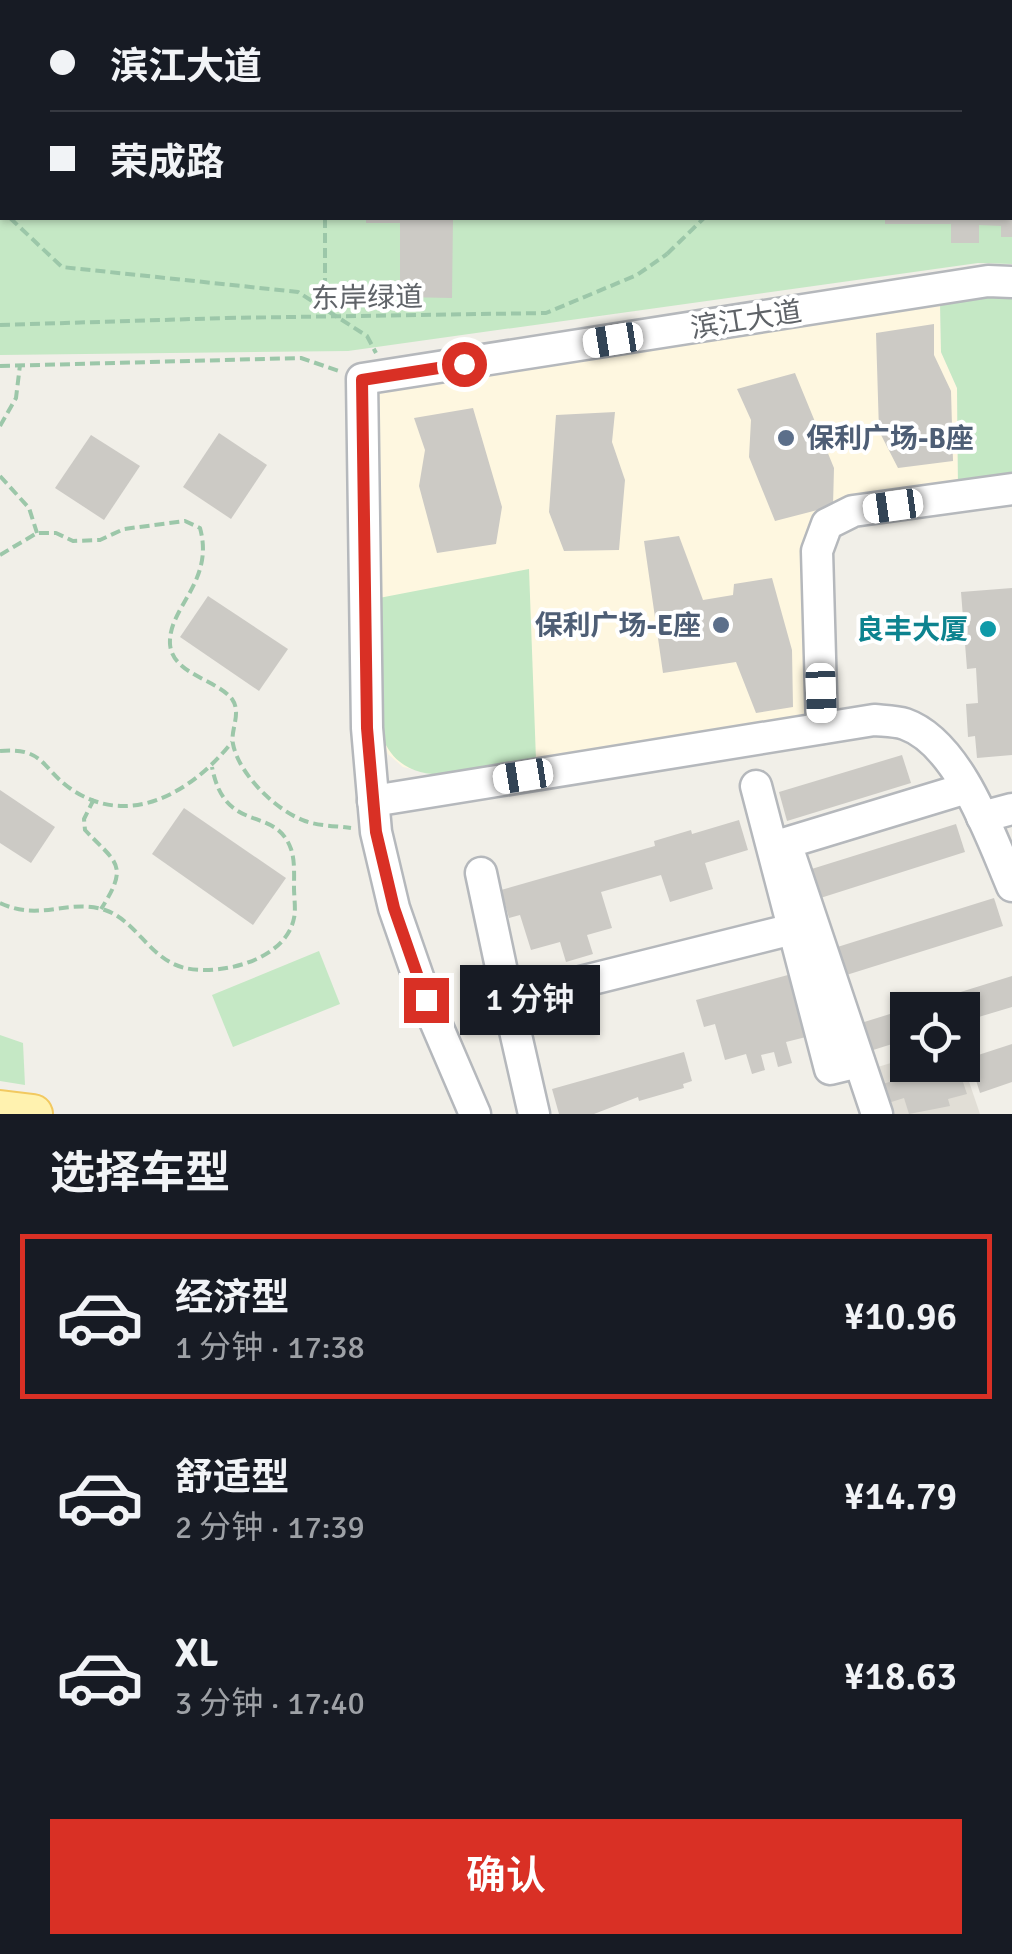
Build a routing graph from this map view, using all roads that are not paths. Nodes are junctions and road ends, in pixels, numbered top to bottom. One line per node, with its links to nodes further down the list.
1 (1012, 282): 6 (street, 滨江大道)
2 (1012, 490): 3 (street)
3 (822, 728): 5 (street); 6 (street)
4 (756, 786): 11 (street)
5 (967, 788): 8 (street); 13 (street)
6 (373, 800): 16 (street)
7 (1012, 809): 8 (street)
8 (982, 816): 10 (street)
9 (481, 873): 12 (street)
10 (1012, 886)
11 (793, 928): 12 (street); 13 (street)
12 (508, 1000): 17 (street)
13 (859, 1062): 18 (street)
14 (0, 1110): 15 (main road)
15 (33, 1114)
16 (475, 1114)
17 (534, 1114)
18 (877, 1114)

